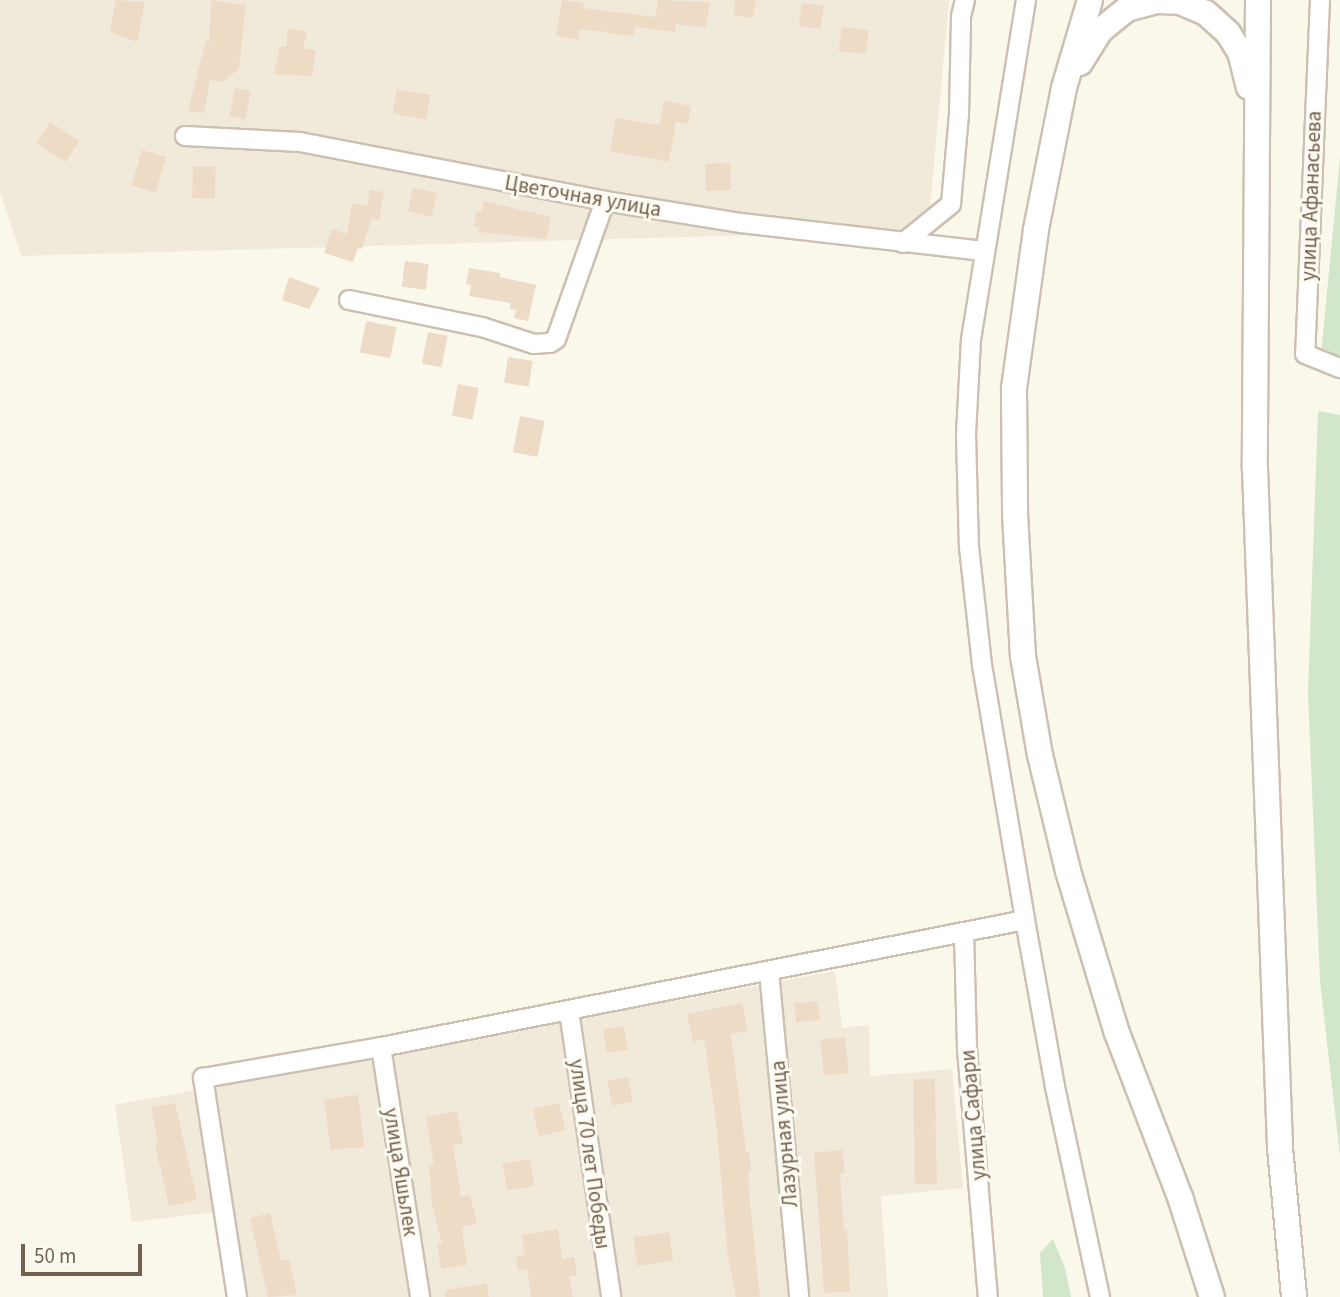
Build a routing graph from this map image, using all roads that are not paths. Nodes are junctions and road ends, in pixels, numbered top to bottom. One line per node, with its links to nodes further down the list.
1 (965, 0): 10 (street)
2 (1026, 0): 11 (street)
3 (1090, 0): 6 (main road)
4 (1258, 0): 7 (main road)
5 (1320, 0): 13 (street, улица Афанасьева)
6 (1064, 88): 7 (main road); 25 (main road)
7 (1258, 122): 26 (main road)
8 (185, 136): 9 (street, Цветочная улица)
9 (605, 201): 10 (street, Цветочная улица); 12 (street)
10 (903, 243): 11 (street, Цветочная улица)
11 (983, 251): 14 (street)
12 (349, 300)
13 (1340, 368)
14 (1025, 920): 15 (street); 24 (street)
15 (964, 933): 16 (street); 23 (street, улица Сафари)
16 (769, 971): 17 (street); 22 (street, Лазурная улица)
17 (569, 1011): 18 (street); 21 (street, улица 70 лет Победы)
18 (381, 1047): 19 (street); 20 (street, улица Яшьлек)
19 (237, 1297)
20 (420, 1297)
21 (611, 1297)
22 (799, 1297)
23 (988, 1297)
24 (1100, 1297)
25 (1212, 1297)
26 (1294, 1297)

